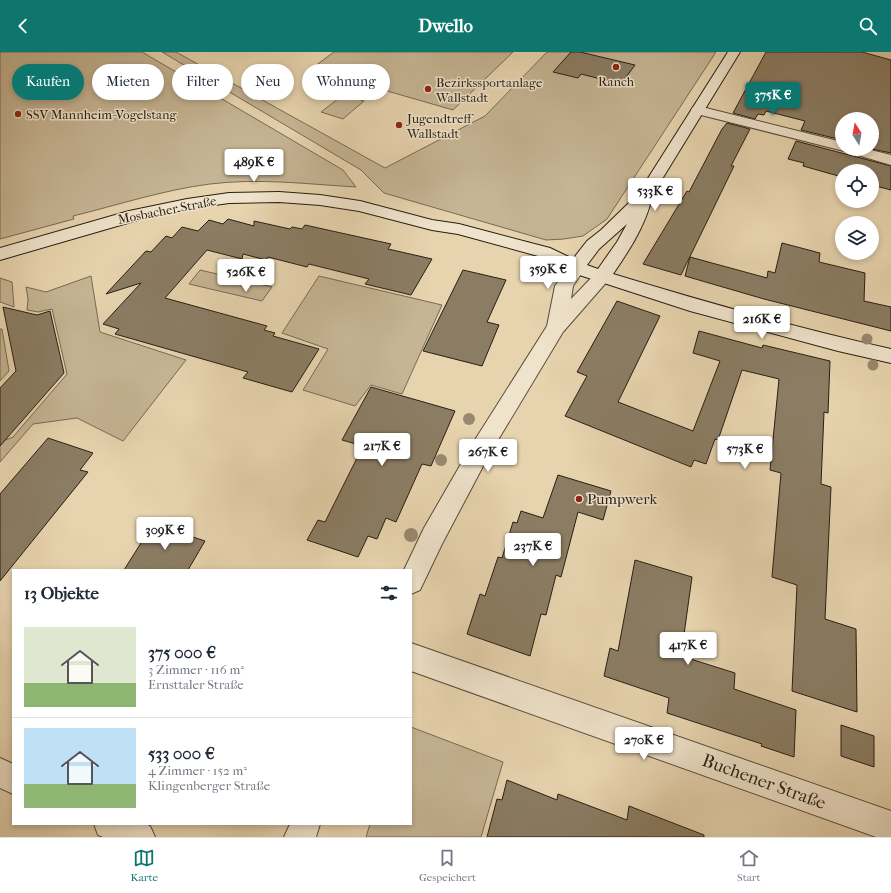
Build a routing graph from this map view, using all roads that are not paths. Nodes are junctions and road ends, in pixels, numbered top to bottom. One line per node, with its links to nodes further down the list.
1 (734, 52): 2 (street)
2 (698, 110): 3 (street); 6 (street)
3 (835, 145)
4 (876, 156): 5 (street)
5 (891, 160)
6 (644, 197): 8 (street); 9 (street)
7 (0, 254): 8 (street, Mosbacher Straße)
8 (576, 268): 9 (street, Mosbacher Straße); 10 (street)
9 (602, 277): 10 (street); 11 (street, Mosbacher Straße)
10 (556, 327): 12 (street)
11 (891, 356)
12 (412, 580)
13 (412, 657): 18 (street, Buchener Straße)
14 (0, 773): 15 (street)
15 (12, 779)
16 (112, 825): 19 (street)
17 (305, 825): 20 (street)
18 (891, 827)
19 (139, 837)
20 (300, 837)

